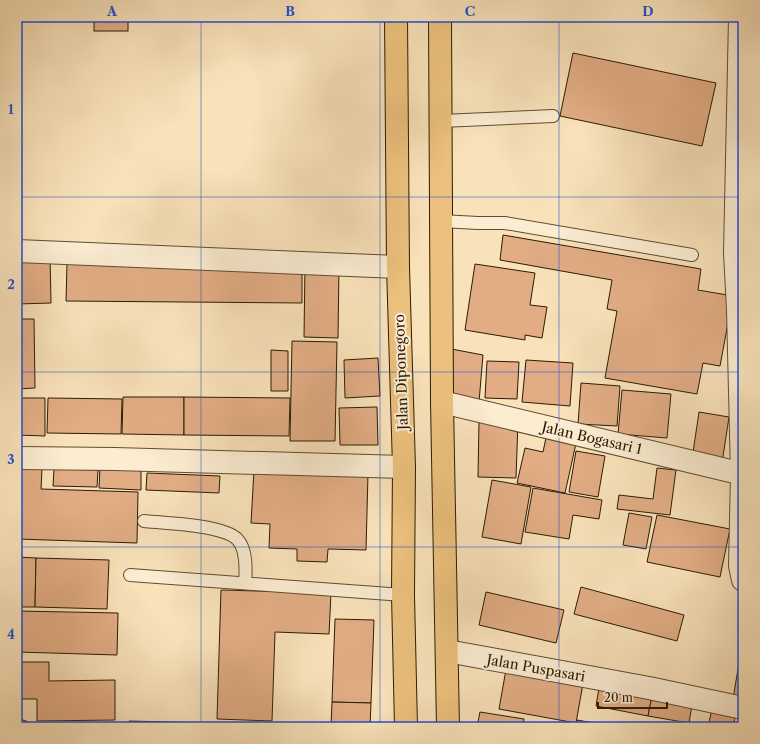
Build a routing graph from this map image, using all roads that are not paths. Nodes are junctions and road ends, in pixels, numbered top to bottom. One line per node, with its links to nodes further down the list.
1 (396, 17): 9 (main road, Jalan Diponegoro)
2 (440, 17): 5 (main road)
3 (740, 18): 10 (street)
4 (553, 116): 5 (lane)
5 (441, 121): 6 (main road)
6 (441, 221): 8 (lane); 11 (main road)
7 (17, 251): 9 (street)
8 (692, 255)
9 (398, 267): 13 (main road, Jalan Diponegoro)
10 (740, 310): 14 (street)
11 (442, 402): 14 (street, Jalan Bogasari 1); 20 (main road)
12 (17, 458): 13 (street)
13 (404, 467): 19 (main road, Jalan Diponegoro)
14 (743, 474): 17 (street)
15 (144, 521): 18 (lane)
16 (130, 575): 18 (lane)
17 (743, 580)
18 (245, 583): 19 (lane)
19 (404, 594): 22 (main road, Jalan Diponegoro)
20 (447, 651): 21 (street, Jalan Puspasari); 23 (main road)
21 (743, 708)
22 (406, 727)
23 (448, 727)

